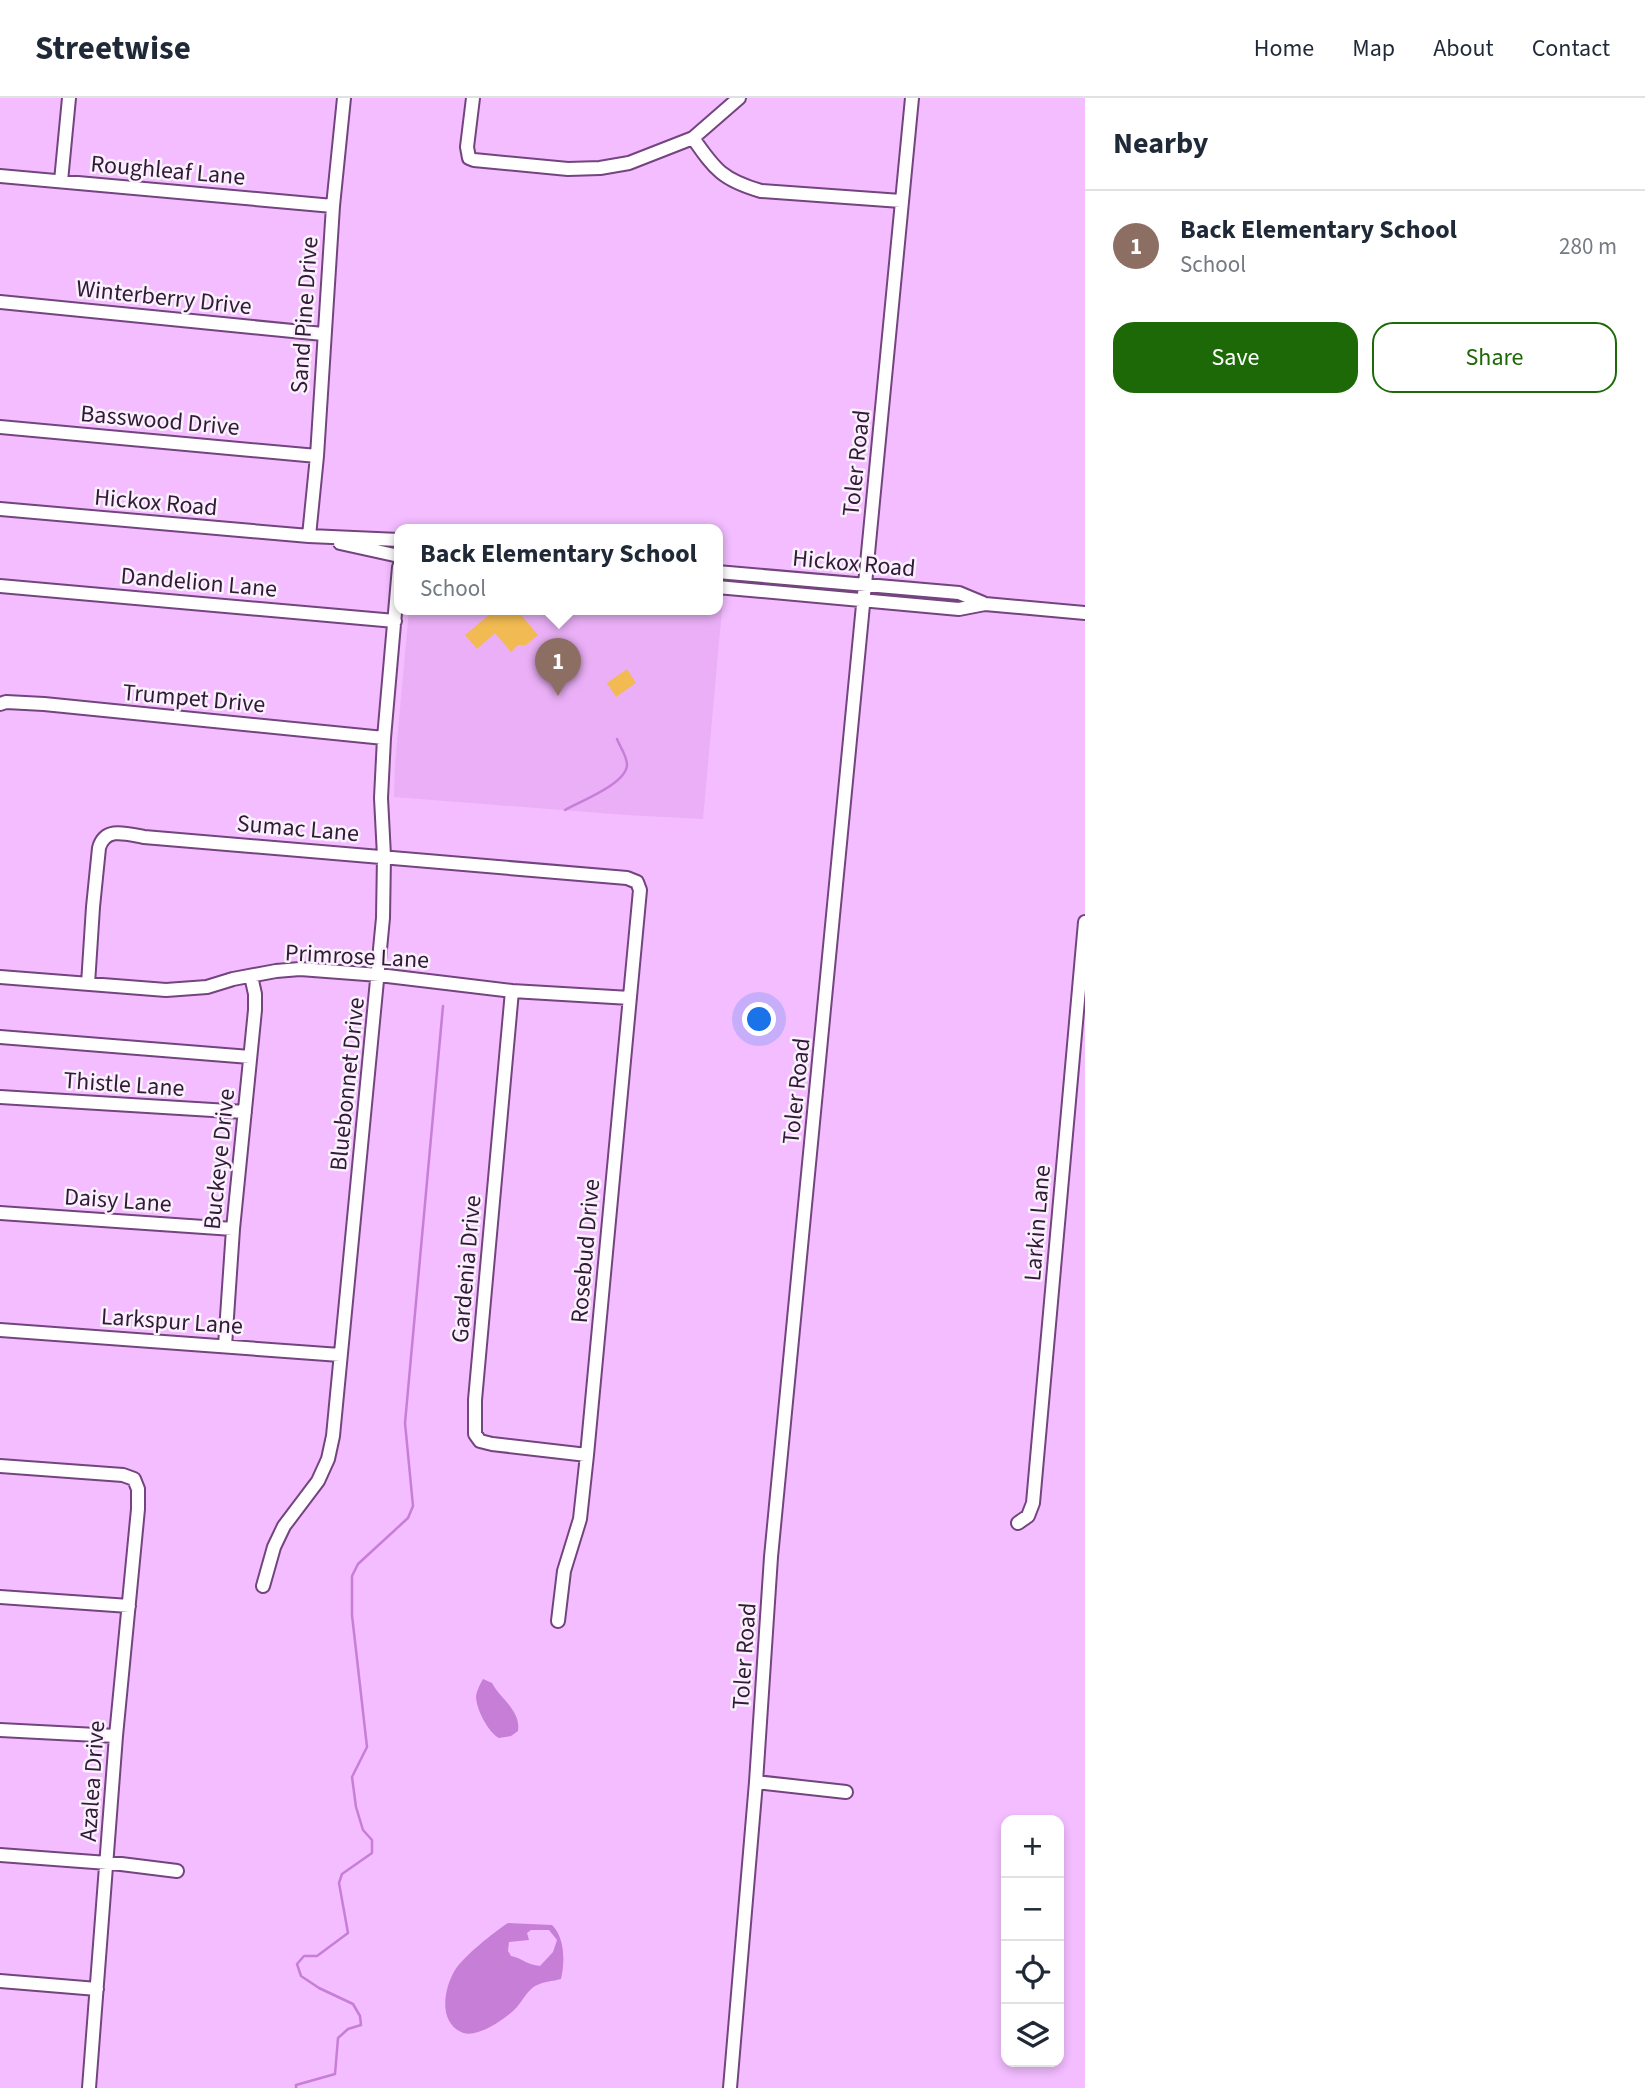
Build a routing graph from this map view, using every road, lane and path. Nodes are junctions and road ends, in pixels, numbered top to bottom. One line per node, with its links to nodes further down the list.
1 (69, 98): 8 (street)
2 (344, 98): 10 (street, Sand Pine Drive)
3 (473, 98): 6 (street)
4 (739, 98): 6 (street)
5 (912, 98): 9 (street, Toler Road)
6 (693, 138): 9 (street)
7 (0, 176): 8 (street, Roughleaf Lane)
8 (61, 181): 10 (street, Roughleaf Lane)
9 (901, 201): 20 (street, Toler Road)
10 (333, 206): 12 (street, Sand Pine Drive)
11 (0, 302): 12 (street, Winterberry Drive)
12 (323, 334): 14 (street, Sand Pine Drive)
13 (0, 427): 14 (street, Basswood Drive)
14 (317, 456): 16 (street, Sand Pine Drive)
15 (0, 509): 16 (street, Hickox Road)
16 (309, 536): 17 (street, Hickox Road); 18 (street, Hickox Road)
17 (394, 540)
18 (394, 555)
19 (723, 572): 20 (street, Hickox Road)
20 (864, 584): 23 (street, Toler Road); 24 (street, Hickox Road)
21 (0, 586): 27 (street, Dandelion Lane)
22 (723, 588): 23 (street, Hickox Road)
23 (863, 600): 24 (street, Hickox Road); 57 (street, Toler Road)
24 (985, 604): 25 (street, Hickox Road)
25 (1085, 613)
26 (395, 615): 27 (street, Bluebonnet Drive)
27 (395, 621): 29 (street, Bluebonnet Drive)
28 (0, 704): 29 (street, Trumpet Drive)
29 (384, 737): 30 (street, Bluebonnet Drive)
30 (384, 856): 31 (street, Sumac Lane); 33 (street, Bluebonnet Drive); 36 (street, Sumac Lane)
31 (637, 882): 38 (street, Rosebud Drive)
32 (1085, 922): 50 (street, Larkin Lane)
33 (379, 975): 34 (street, Primrose Lane); 37 (street, Primrose Lane); 47 (street, Bluebonnet Drive)
34 (251, 976): 36 (street, Primrose Lane); 40 (street, Buckeye Drive)
35 (0, 977): 36 (street, Primrose Lane)
36 (88, 984)
37 (512, 991): 38 (street, Primrose Lane); 48 (street, Gardenia Drive)
38 (630, 998): 48 (street, Rosebud Drive)
39 (0, 1037): 40 (street)
40 (250, 1057): 42 (street, Buckeye Drive)
41 (0, 1097): 42 (street, Thistle Lane)
42 (245, 1112): 44 (street, Buckeye Drive)
43 (0, 1213): 44 (street, Daisy Lane)
44 (233, 1229): 46 (street, Buckeye Drive)
45 (0, 1329): 46 (street, Larkspur Lane)
46 (225, 1346): 47 (street, Larkspur Lane)
47 (340, 1355): 51 (street, Bluebonnet Drive)
48 (587, 1455): 54 (street, Rosebud Drive)
49 (0, 1466): 53 (street, Azalea Drive)
50 (1018, 1523)
51 (263, 1586)
52 (0, 1597): 53 (street)
53 (129, 1606): 56 (street, Azalea Drive)
54 (558, 1621)
55 (0, 1730): 56 (street)
56 (116, 1735): 60 (street, Azalea Drive)
57 (756, 1783): 58 (street); 65 (street, Toler Road)
58 (846, 1792)
59 (0, 1856): 60 (street)
60 (107, 1864): 61 (street); 63 (street, Azalea Drive)
61 (177, 1871)
62 (0, 1981): 63 (street)
63 (97, 1989): 64 (street, Azalea Drive)
64 (89, 2088)
65 (730, 2088)

